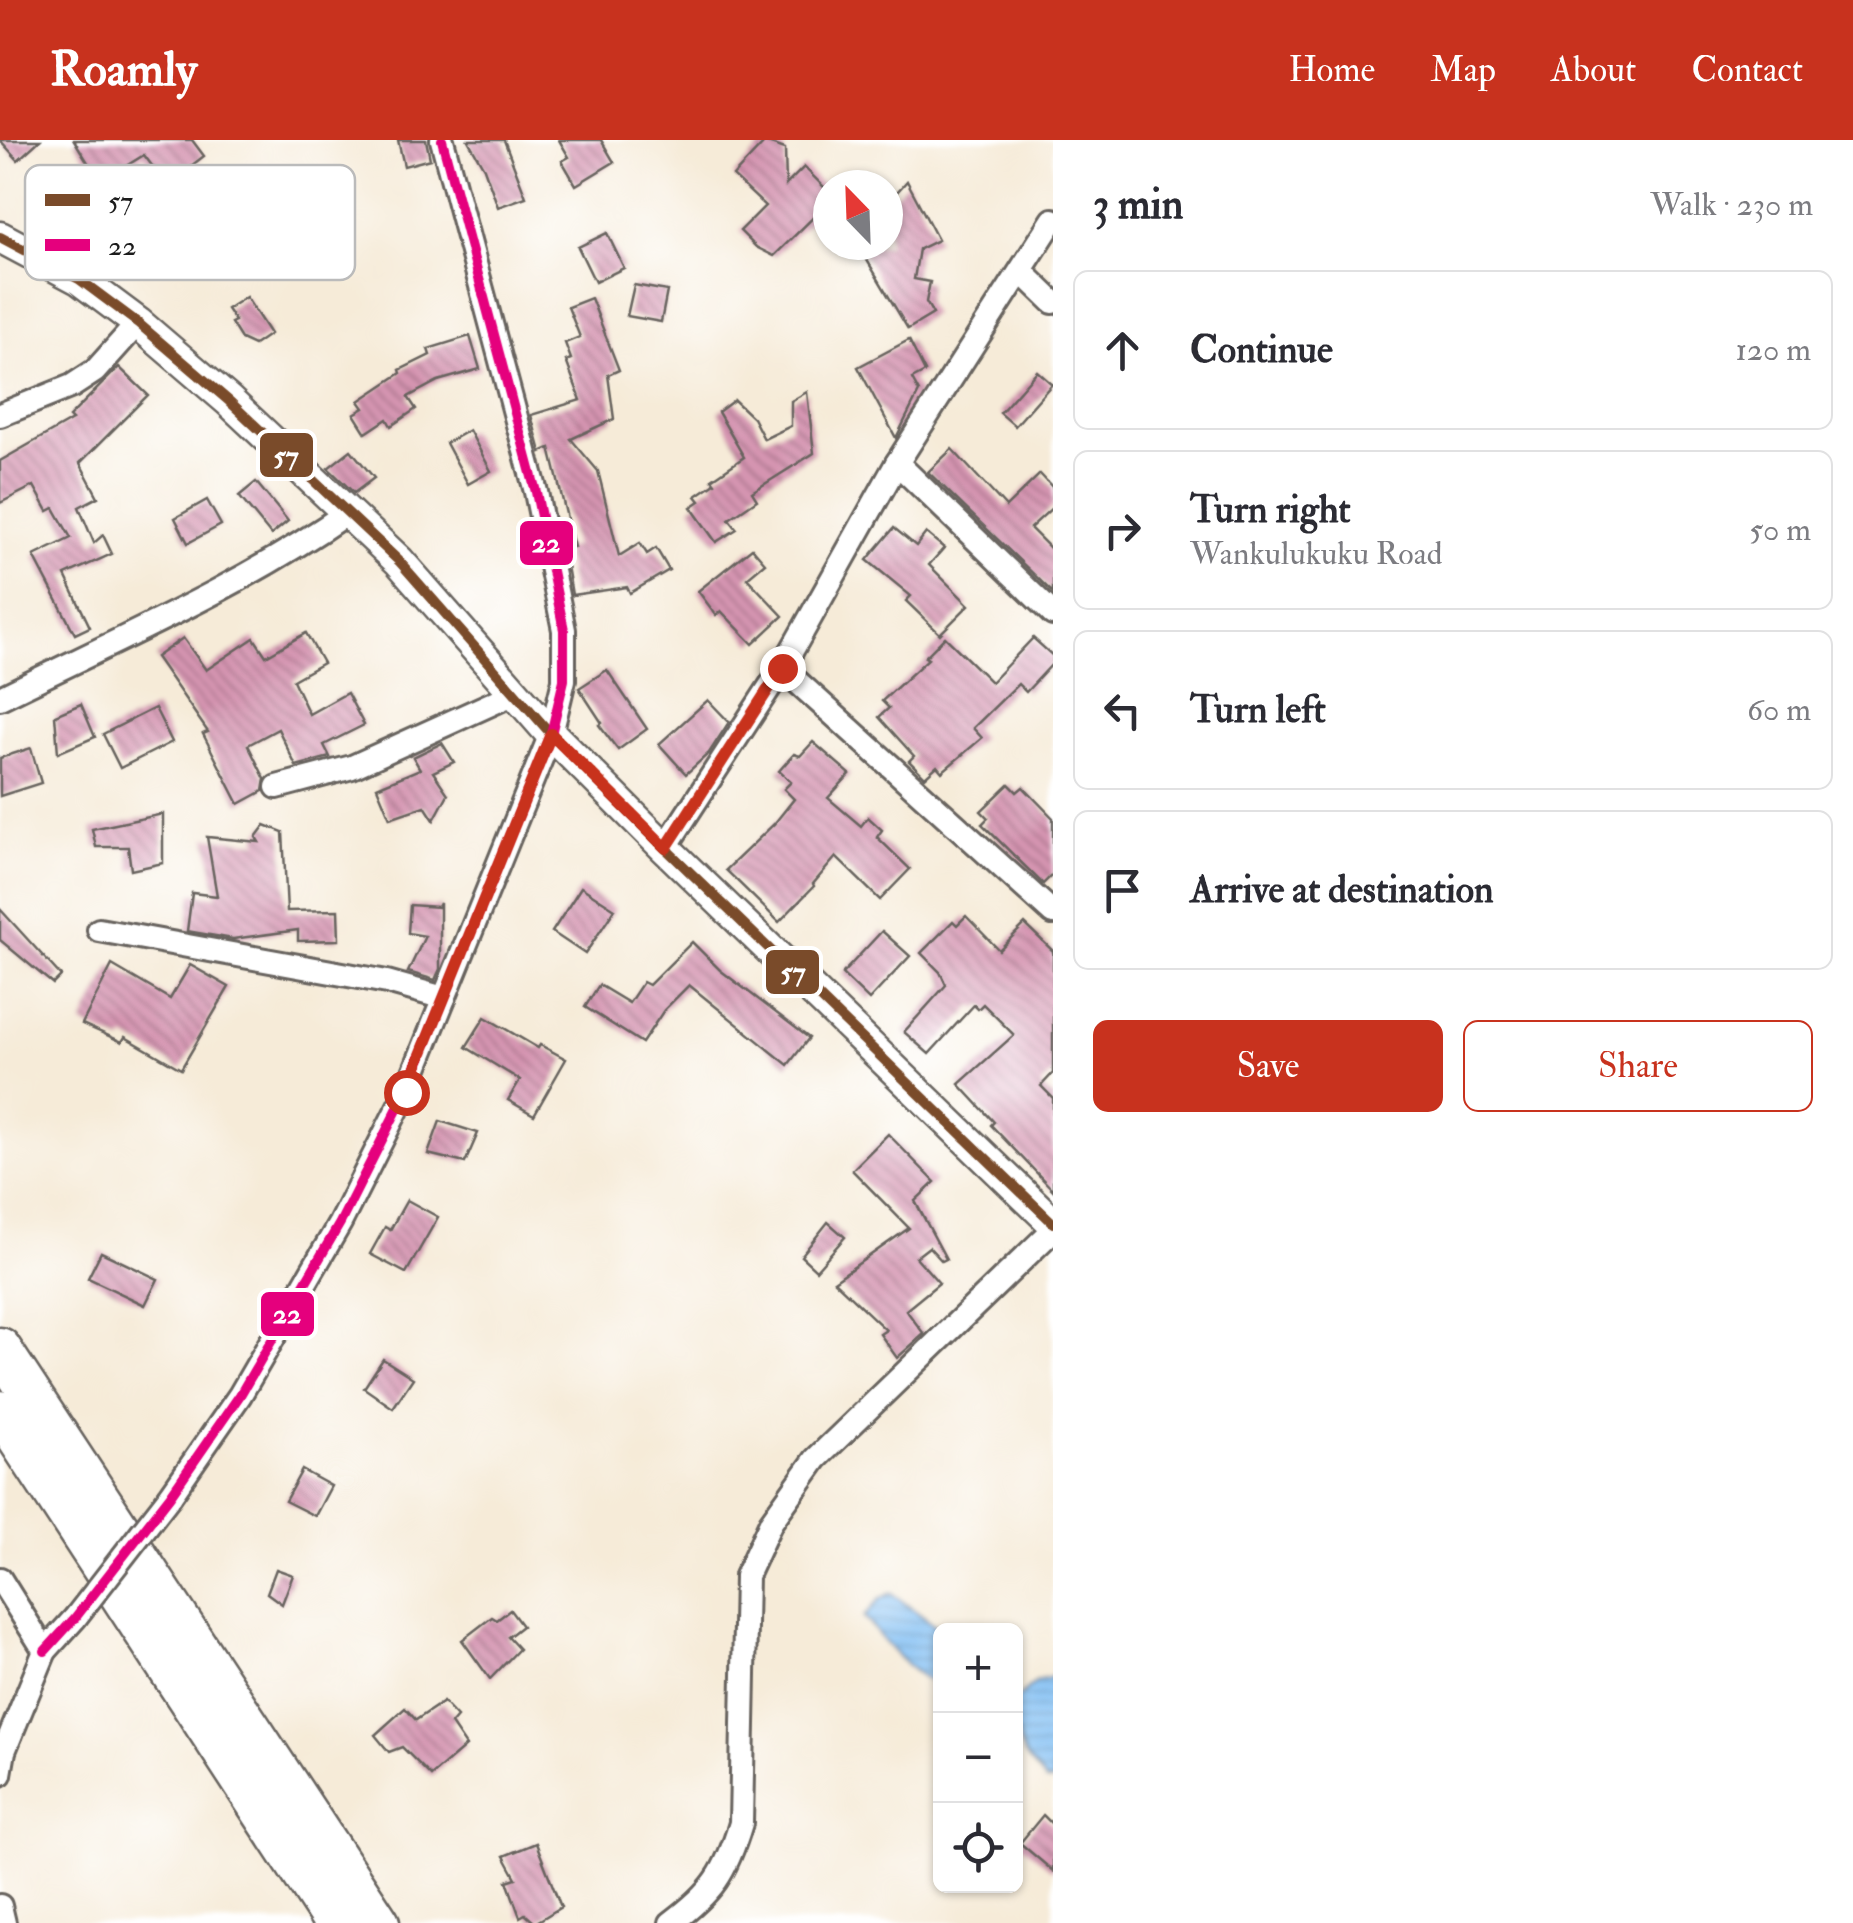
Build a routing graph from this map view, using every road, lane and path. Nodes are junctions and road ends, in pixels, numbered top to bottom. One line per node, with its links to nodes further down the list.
1 (442, 140): 16 (street)
2 (1053, 220): 5 (street)
3 (0, 237): 4 (main road)
4 (25, 250)
5 (1021, 270): 7 (street); 10 (street)
6 (79, 280): 8 (main road)
7 (1053, 302)
8 (138, 324): 9 (street); 11 (main road)
9 (0, 415)
10 (897, 464): 12 (street); 13 (street)
11 (348, 512): 14 (main road); 15 (street)
12 (1053, 614)
13 (782, 668): 18 (street); 19 (street)
14 (514, 693): 16 (main road); 17 (street)
15 (0, 698)
16 (551, 734): 18 (main road); 21 (street)
17 (276, 786)
18 (666, 848): 22 (main road)
19 (1053, 913)
20 (99, 930): 21 (street)
21 (444, 998): 26 (street, bridge)
22 (1053, 1226): 32 (street)
23 (0, 1348): 31 (highway)
24 (0, 1411): 30 (highway)
25 (0, 1579): 26 (street)
26 (45, 1651): 27 (street)
27 (0, 1774)
28 (0, 1906): 29 (street)
29 (4, 1923)
30 (336, 1923)
31 (380, 1923)
32 (671, 1923)

